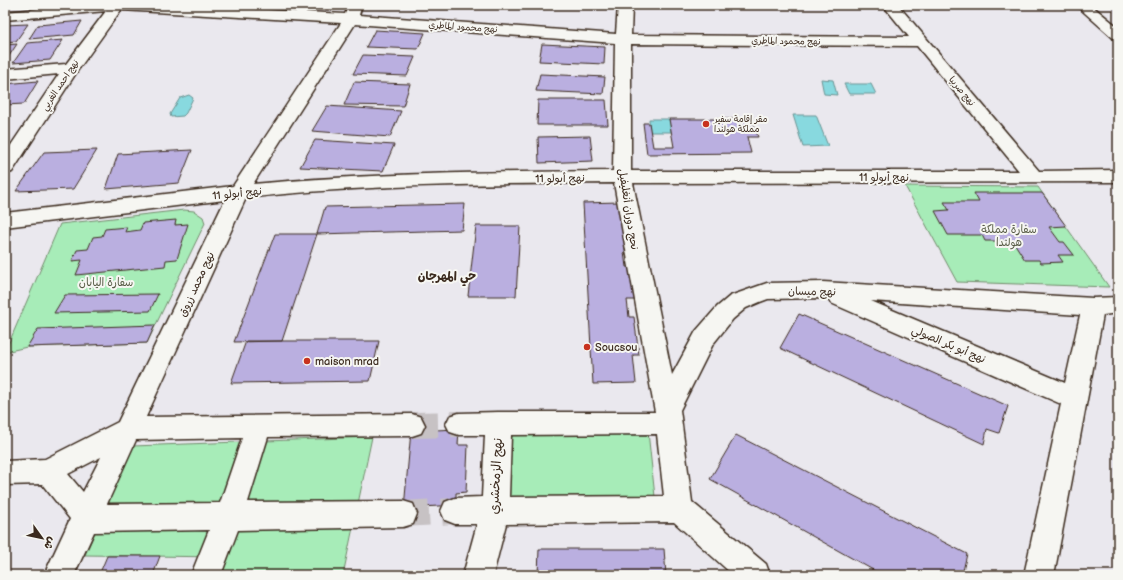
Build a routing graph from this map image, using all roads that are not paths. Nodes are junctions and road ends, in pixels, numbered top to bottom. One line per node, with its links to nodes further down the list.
1 (626, 5): 8 (street, نحج دوران أنغليفيل)
2 (890, 5): 9 (street, نهج صربيا)
3 (1083, 5): 7 (street)
4 (118, 6): 5 (street, نهج محمود الماطري); 6 (street, نهج محمود الماطري); 10 (street, نهج احمد الغربي)
5 (353, 12): 8 (street, نهج محمود الماطري); 16 (street, نهج محمد زروق)
6 (5, 16)
7 (1118, 35)
8 (623, 39): 9 (street, نهج محمود الماطري); 14 (street, نحج دوران أنغليفيل)
9 (921, 42): 15 (street, نهج صربيا)
10 (71, 68): 11 (street); 12 (street, نهج احمد الغربي)
11 (5, 74)
12 (5, 168)
13 (1118, 176): 15 (street, نهج أبولو 11)
14 (622, 177): 15 (street, نهج أبولو 11); 16 (street, نهج أبولو 11); 21 (street, نحج دوران أنغليفيل)
15 (1034, 178)
16 (238, 193): 17 (street, نهج أبولو 11); 26 (street, نهج محمد زروق)
17 (5, 220)
18 (824, 290): 19 (street, نهج ميسان); 20 (street, نهج أبو بكر الصولي); 21 (street, نهج ميسان)
19 (1106, 306): 20 (street)
20 (1074, 398): 39 (street)
21 (668, 417): 22 (street); 29 (street)
22 (498, 423): 23 (street); 31 (street, نهج الزمخشري)
23 (460, 424)
24 (412, 425): 25 (street)
25 (259, 426): 26 (street); 33 (street)
26 (128, 429): 27 (street); 34 (street, نهج محمد زروق)
27 (48, 471): 28 (street); 34 (street)
28 (5, 473)
29 (679, 509): 31 (street); 38 (street)
30 (455, 511): 31 (street)
31 (495, 511): 37 (street, نهج الزمخشري)
32 (403, 514): 33 (street)
33 (229, 517): 34 (street); 36 (street)
34 (87, 518): 35 (street, نهج محمد زروق)
35 (60, 575)
36 (206, 575)
37 (478, 575)
38 (755, 575)
39 (1038, 575)

